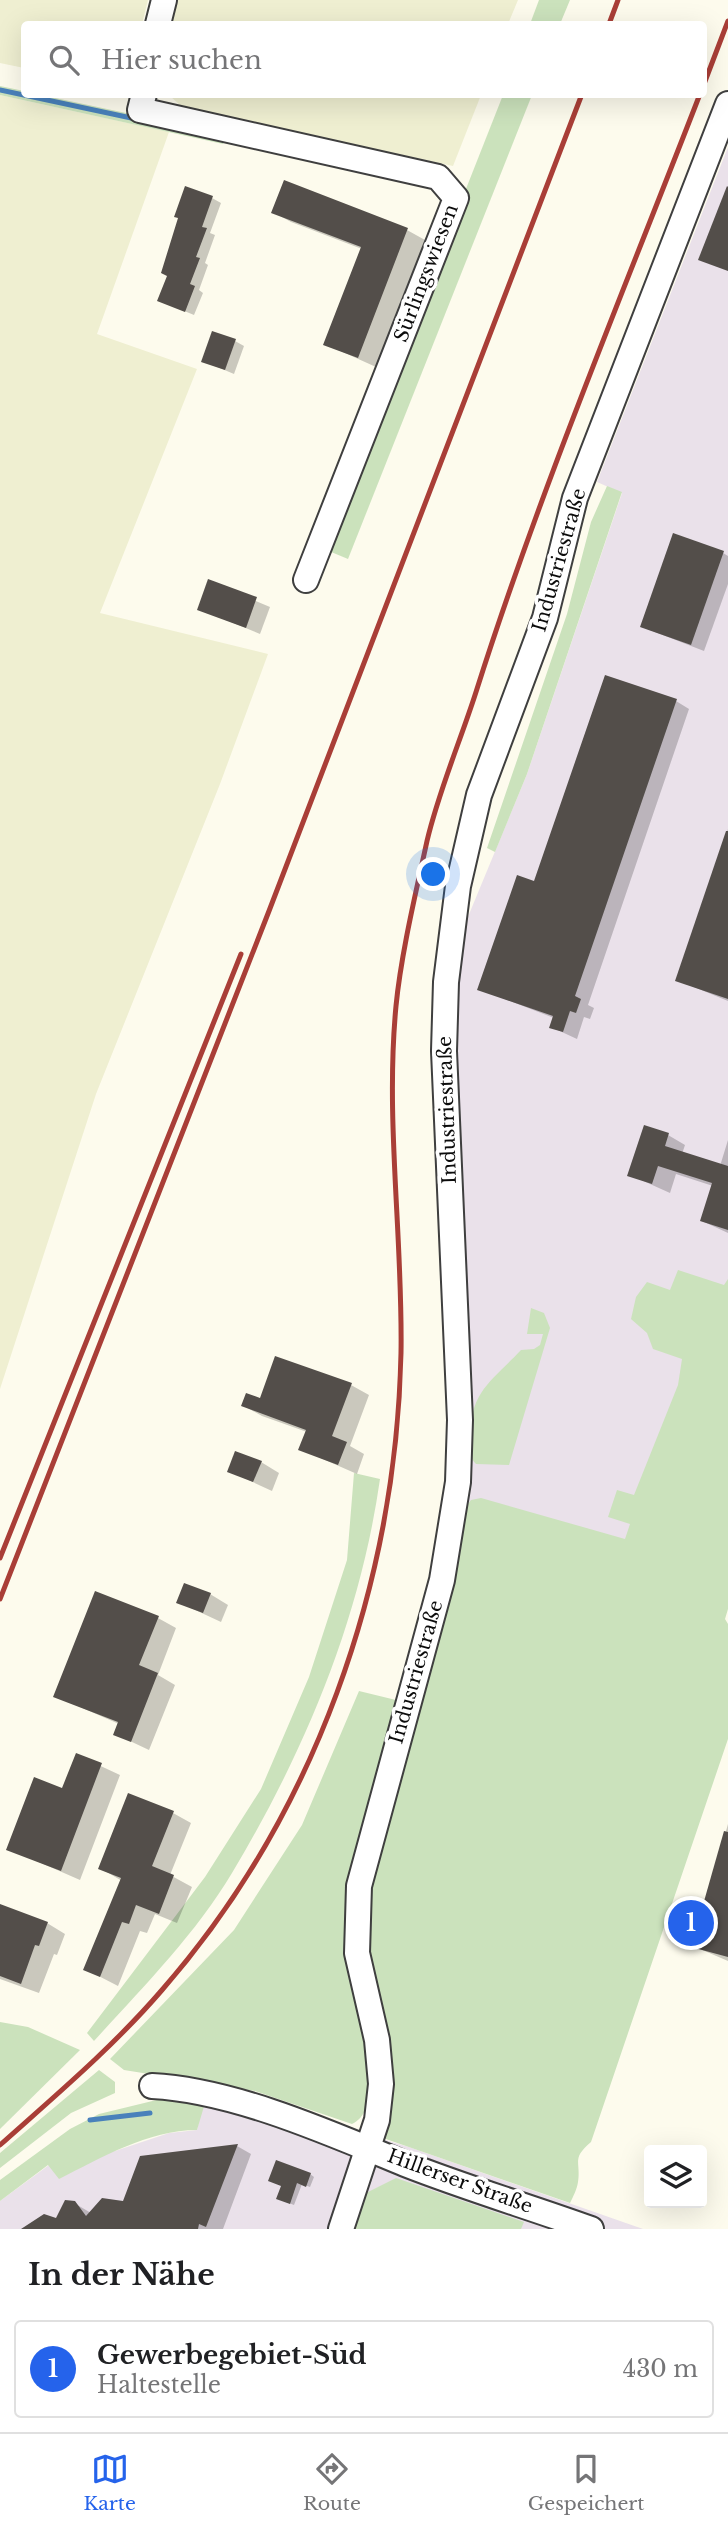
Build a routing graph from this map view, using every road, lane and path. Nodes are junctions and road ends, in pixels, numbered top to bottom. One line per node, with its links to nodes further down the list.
1 (164, 0): 2 (street)
2 (160, 21)
3 (142, 102): 5 (street, Sürlingswiesen)
4 (728, 104): 7 (street, Industriestraße)
5 (306, 580)
6 (152, 2085): 7 (street, Hillerser Straße)
7 (369, 2147): 8 (street, Industriestraße); 9 (street, Hillerser Straße)
8 (341, 2229)
9 (592, 2229)

